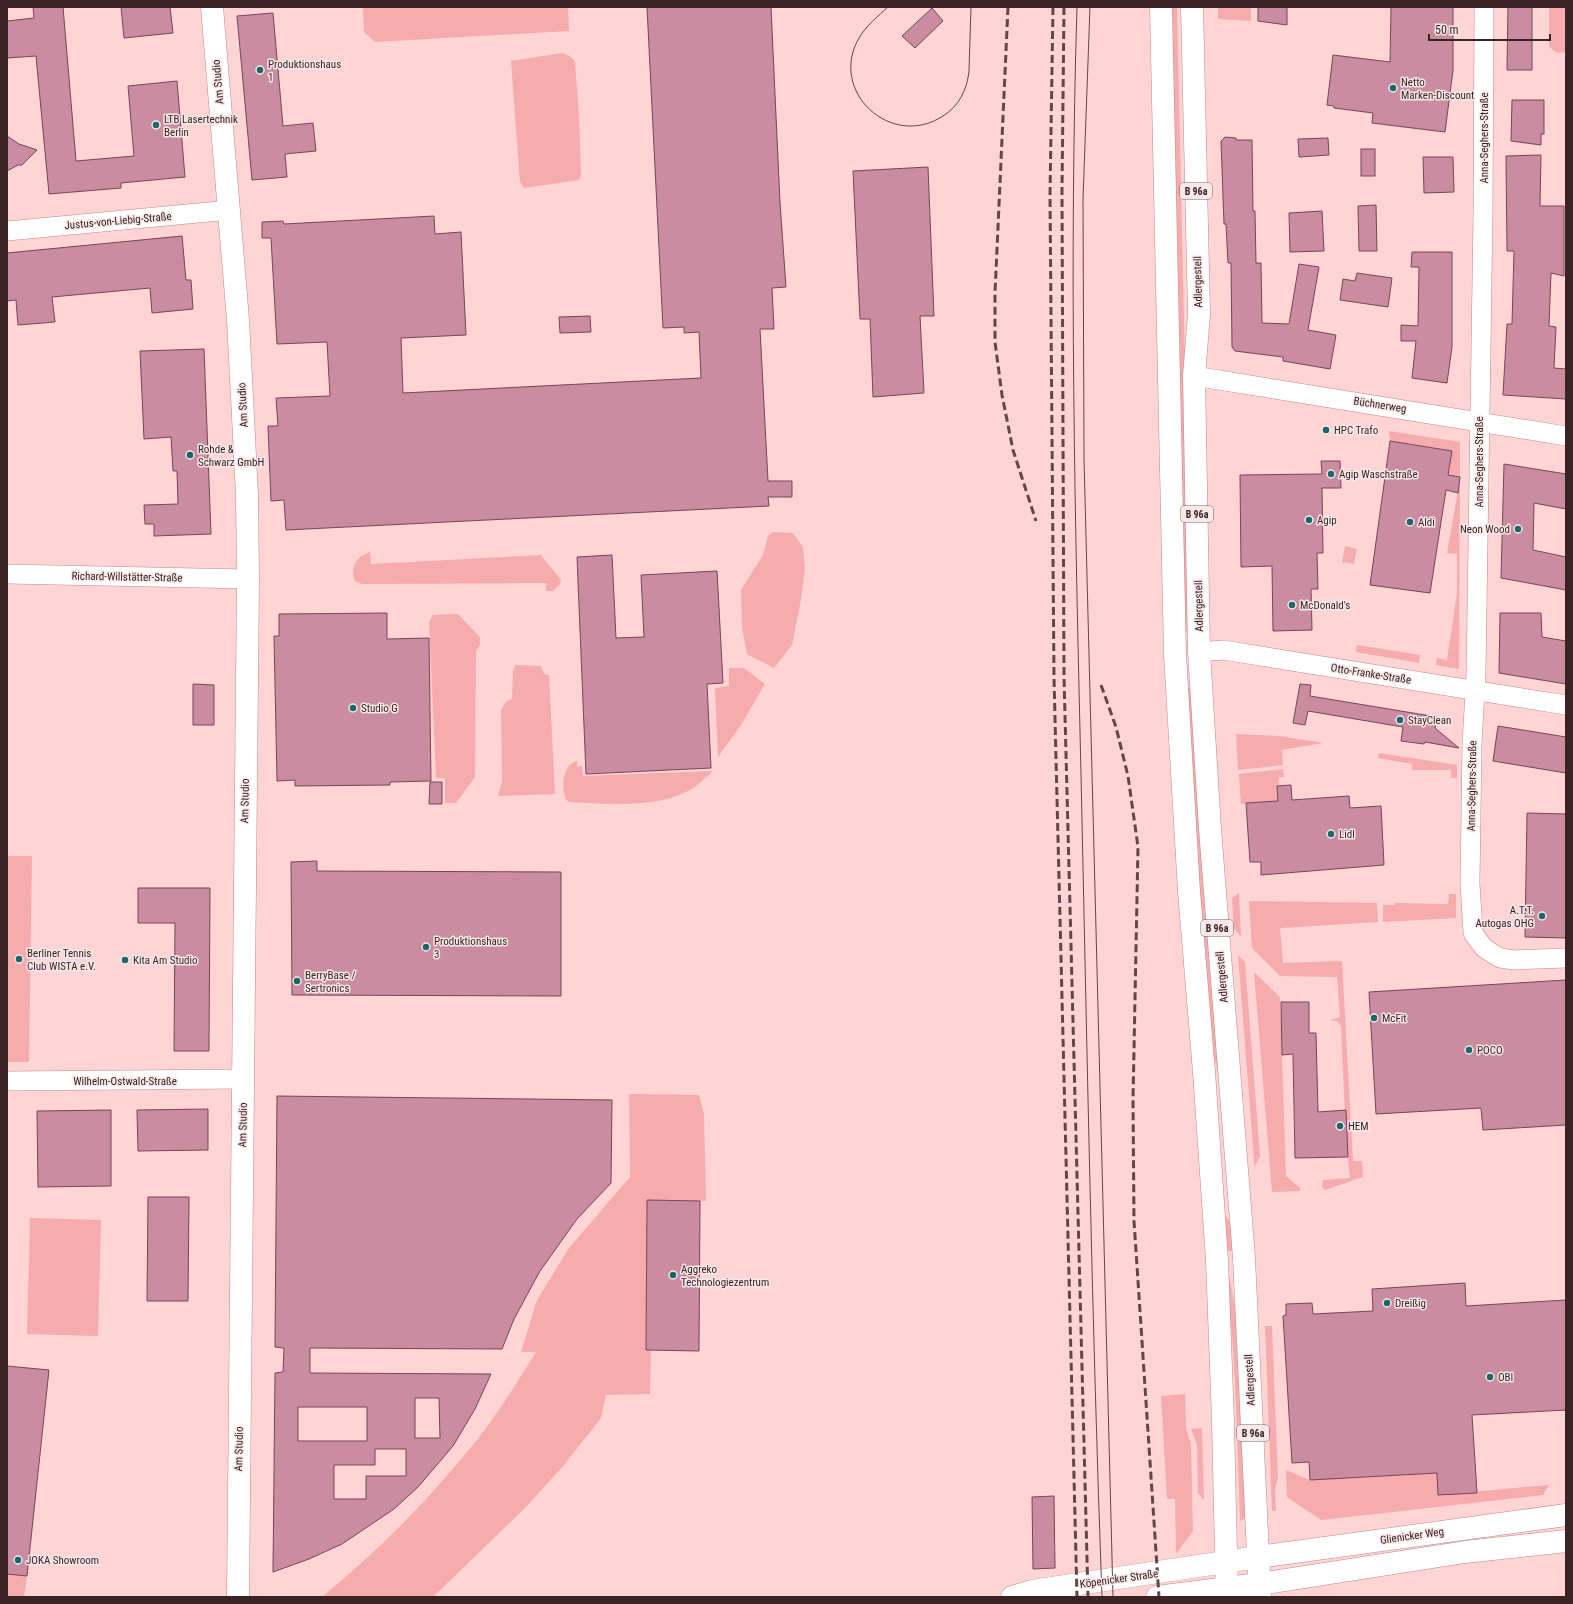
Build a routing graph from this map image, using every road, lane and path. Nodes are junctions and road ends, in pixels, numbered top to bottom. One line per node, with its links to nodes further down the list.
1 (212, 7): 5 (main road, Am Studio)
2 (1162, 7): 13 (main road, B 96a)
3 (1192, 7): 7 (main road, Adlergestell / B 96a)
4 (1484, 7): 8 (street, Anna-Seghers-Straße)
5 (230, 210): 6 (street, Justus-von-Liebig-Straße); 11 (main road, Am Studio)
6 (7, 231)
7 (1194, 376): 8 (street, Büchnerweg); 12 (main road, Adlergestell / B 96a)
8 (1480, 421): 9 (street, Büchnerweg); 14 (street, Anna-Seghers-Straße)
9 (1566, 436)
10 (7, 574): 11 (street, Richard-Willstätter-Straße)
11 (248, 579): 17 (main road, Am Studio)
12 (1199, 652): 13 (main road, Otto-Franke-Straße); 14 (street, Otto-Franke-Straße); 20 (main road, Adlergestell / B 96a)
13 (1175, 654): 19 (main road, B 96a)
14 (1476, 690): 15 (street, Otto-Franke-Straße); 16 (street, Anna-Seghers-Straße)
15 (1566, 705)
16 (1566, 958)
17 (243, 1080): 18 (street, Wilhelm-Ostwald-Straße); 29 (main road, Am Studio)
18 (7, 1081)
19 (1211, 1169): 20 (main road); 22 (main road, B 96a)
20 (1240, 1203): 21 (main road, Adlergestell / B 96a)
21 (1244, 1258): 22 (main road); 25 (main road, Adlergestell / B 96a)
22 (1217, 1260): 26 (main road, B 96a)
23 (1566, 1515): 25 (main road, Glienicker Weg)
24 (1566, 1541): 27 (main road, Glienicker Weg)
25 (1258, 1557): 26 (main road, Glienicker Weg); 27 (main road, Adlergestell / B 96a)
26 (1226, 1562): 28 (main road, B 96a); 30 (main road, Köpenicker Straße)
27 (1260, 1591): 28 (main road, Glienicker Weg)
28 (1226, 1593): 31 (main road)
29 (238, 1597)
30 (1012, 1597)
31 (1157, 1597)

